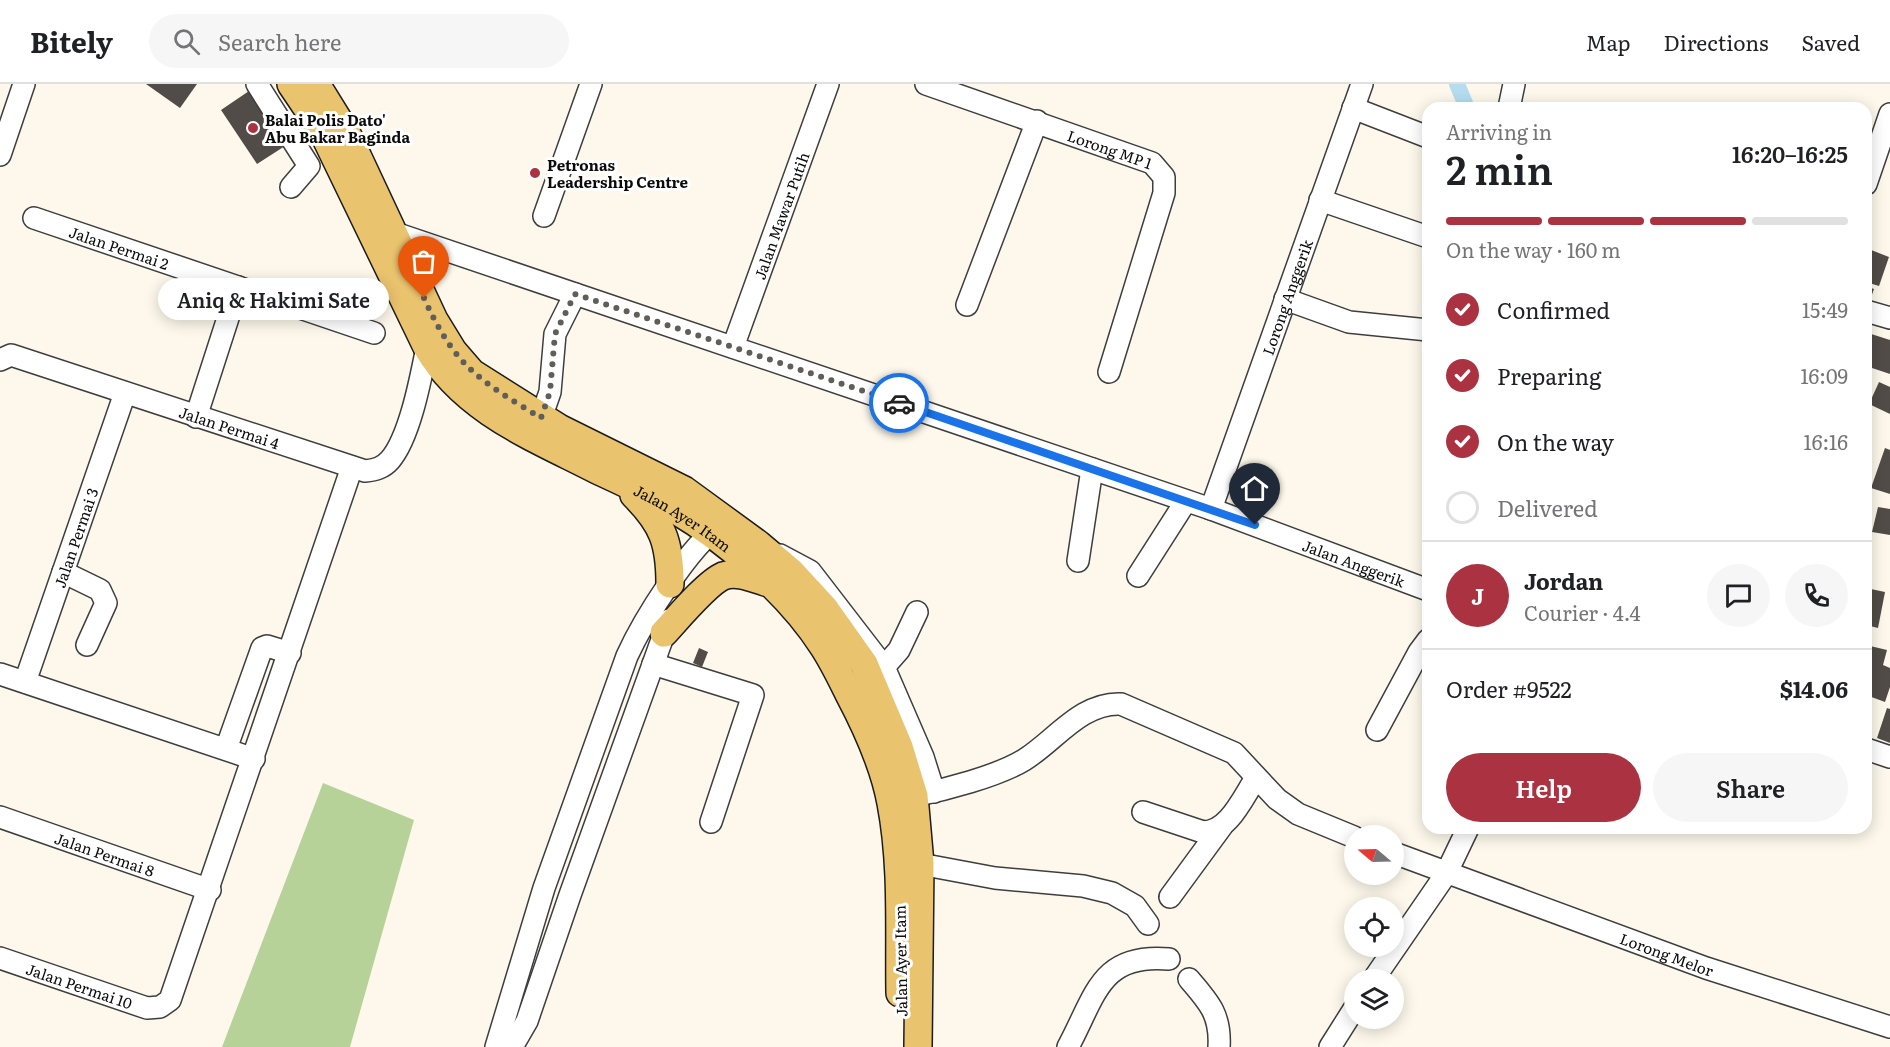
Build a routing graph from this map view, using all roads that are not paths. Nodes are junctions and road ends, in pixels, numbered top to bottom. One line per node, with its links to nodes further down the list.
1 (24, 84): 15 (street)
2 (258, 84): 17 (street)
3 (291, 84): 31 (main road, Jalan Ayer Itam)
4 (316, 84): 21 (main road, Jalan Ayer Itam)
5 (591, 84): 19 (street)
6 (828, 84): 32 (street, Jalan Mawar Putih)
7 (926, 84): 13 (street, Lorong MP 1)
8 (1362, 84): 11 (street, Lorong Anggerik)
9 (1514, 84): 10 (street)
10 (1510, 102)
11 (1353, 108): 14 (street); 18 (street, Lorong Anggerik)
12 (1890, 114): 16 (street)
13 (1037, 121): 26 (street); 34 (street, Lorong MP 1)
14 (1422, 135)
15 (0, 155)
16 (1872, 166)
17 (291, 187)
18 (1320, 200): 22 (street); 25 (street, Lorong Anggerik)
19 (544, 216)
20 (34, 218): 23 (street, Jalan Permai 2)
21 (395, 233): 24 (street, Jalan Anggerik); 39 (main road, Jalan Ayer Itam)
22 (1422, 235)
23 (238, 287): 30 (street, Jalan Permai 2); 38 (street)
24 (575, 294): 32 (street, Jalan Anggerik); 39 (street)
25 (1285, 298): 29 (street); 44 (street, Lorong Anggerik)
26 (967, 304)
27 (1872, 313): 28 (street)
28 (1890, 318)
29 (1422, 330)
30 (374, 333)
31 (427, 347): 35 (main road, Jalan Ayer Itam); 37 (street, Jalan Permai 4)
32 (733, 347): 41 (street, Jalan Anggerik)
33 (0, 360): 36 (street, Jalan Permai 4)
34 (1109, 372)
35 (455, 384): 37 (street); 42 (main road, Jalan Ayer Itam)
36 (125, 393): 38 (street, Jalan Permai 4); 48 (street, Jalan Permai 3)
37 (416, 397): 40 (street, Jalan Permai 4)
38 (196, 417): 40 (street, Jalan Permai 4)
39 (541, 418): 45 (main road, Jalan Ayer Itam)
40 (352, 467): 57 (street)
41 (1092, 469): 43 (street, Jalan Anggerik); 47 (street)
42 (622, 482): 45 (main road, Jalan Ayer Itam); 50 (main road)
43 (1186, 501): 44 (street, Jalan Anggerik); 49 (street)
44 (1212, 509): 52 (street, Jalan Anggerik)
45 (718, 532): 46 (main road, Jalan Ayer Itam); 50 (street); 51 (main road, Jalan Ayer Itam); 54 (street)
46 (758, 544): 59 (street); 68 (main road, Jalan Ayer Itam)
47 (1078, 561)
48 (63, 572): 55 (street); 61 (street, Jalan Permai 3)
49 (1138, 576)
50 (670, 584): 78 (street)
51 (772, 585): 54 (main road); 91 (main road, Jalan Ayer Itam)
52 (1422, 588)
53 (917, 612): 59 (street)
54 (664, 633): 58 (street)
55 (87, 645)
56 (1422, 648): 62 (street)
57 (290, 653): 63 (street); 66 (street)
58 (653, 664): 71 (street); 80 (street)
59 (885, 667): 68 (street)
60 (0, 674): 61 (street)
61 (25, 682): 63 (street)
62 (1377, 730)
63 (226, 749): 66 (street)
64 (1872, 751): 65 (street)
65 (1890, 758)
66 (254, 759): 79 (street)
67 (1256, 778): 68 (street); 72 (street); 73 (street)
68 (924, 794): 76 (main road, Jalan Ayer Itam)
69 (1143, 812): 72 (street)
70 (0, 817): 79 (street, Jalan Permai 8)
71 (711, 822)
72 (1222, 826): 81 (street)
73 (1344, 833)
74 (1465, 834): 77 (street)
75 (1404, 857): 77 (street, Lorong Melor)
76 (920, 864): 82 (street); 92 (main road, Jalan Ayer Itam)
77 (1446, 874): 85 (street); 88 (street, Lorong Melor)
78 (544, 888): 80 (street); 89 (street)
79 (210, 890): 83 (street, Jalan Permai 10)
80 (570, 895): 90 (street)
81 (1170, 897)
82 (1148, 924)
83 (0, 958)
84 (1169, 959): 93 (street)
85 (1381, 969)
86 (1189, 979): 94 (street)
87 (1344, 1025): 95 (street)
88 (1890, 1027)
89 (496, 1047)
90 (512, 1047)
91 (901, 1047)
92 (918, 1047)
93 (1068, 1047)
94 (1219, 1047)
95 (1330, 1047)

